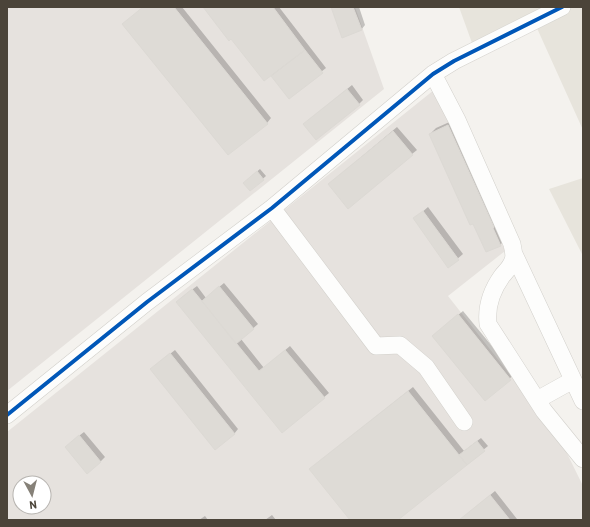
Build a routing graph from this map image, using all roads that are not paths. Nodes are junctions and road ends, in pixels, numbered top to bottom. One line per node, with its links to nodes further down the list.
1 (562, 7): 2 (street)
2 (433, 74): 3 (street); 4 (street)
3 (272, 208): 8 (street); 9 (street)
4 (514, 254): 5 (street); 6 (street)
5 (573, 380): 6 (street); 7 (street)
6 (537, 400): 10 (street)
7 (583, 401)
8 (7, 415)
9 (464, 422)
10 (583, 459)

